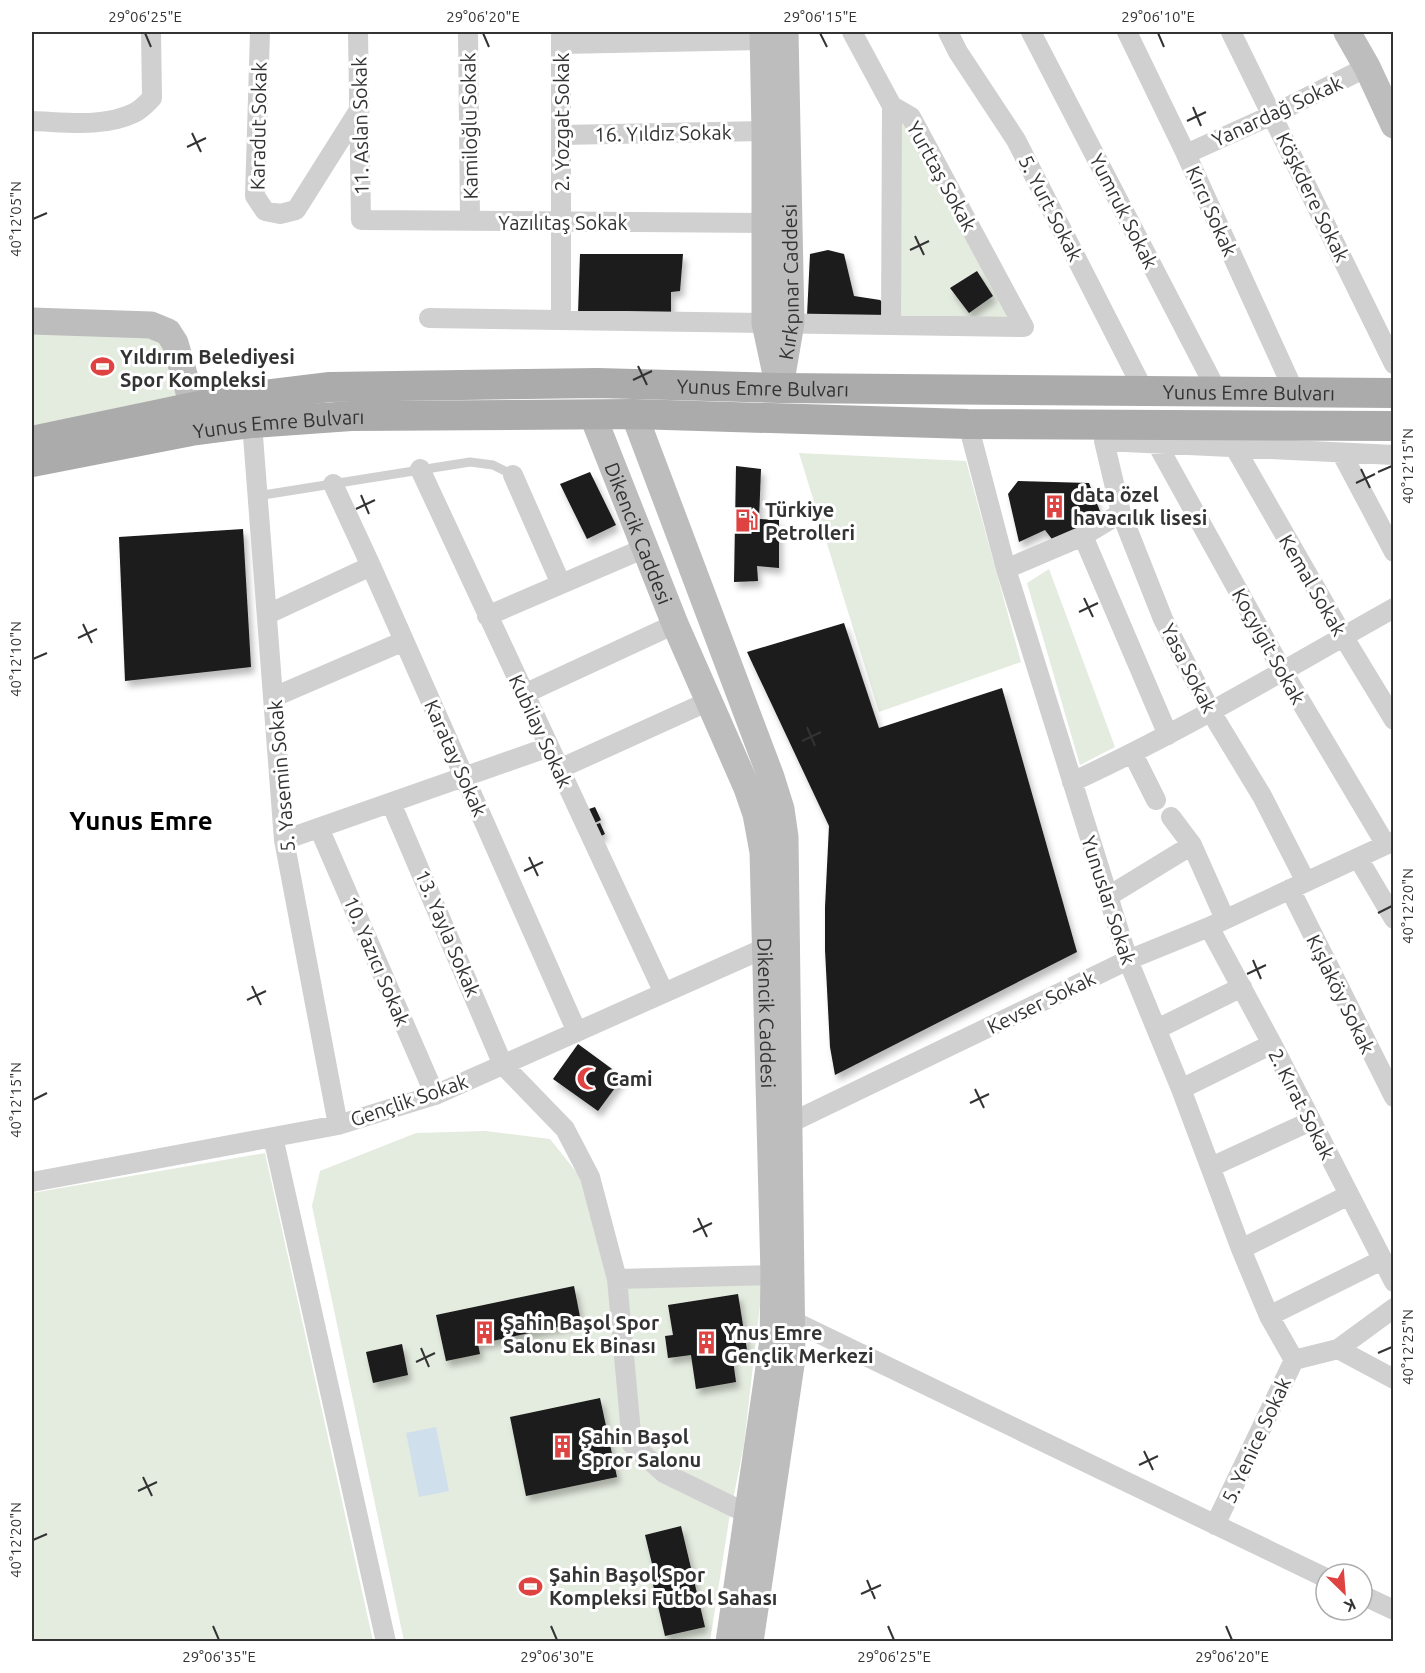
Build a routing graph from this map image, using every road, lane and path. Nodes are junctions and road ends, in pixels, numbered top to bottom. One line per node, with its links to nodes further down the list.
1 (152, 32): 17 (street)
2 (260, 32): 15 (street, Karadut Sokak)
3 (358, 32): 15 (street, 11. Aslan Sokak)
4 (468, 32): 23 (street, Kamiloğlu Sokak)
5 (852, 32): 14 (street, Yurttaş Sokak)
6 (948, 32): 32 (street, 5. Yurt Sokak)
7 (1031, 32): 33 (street, Yumruk Sokak)
8 (1127, 32): 21 (street, Kırcı Sokak)
9 (1231, 32): 16 (street, Köşkdere Sokak)
10 (1347, 32): 13 (main road)
11 (770, 34): 12 (street); 19 (main road, Kırkpınar Caddesi); 29 (main road, Kırkpınar Caddesi)
12 (561, 38): 20 (street, 2. Yozgat Sokak)
13 (1367, 67): 16 (street, Yanardağ Sokak); 18 (main road)
14 (892, 106): 30 (street); 30 (street, Yurttaş Sokak)
15 (359, 110): 22 (street, 11. Aslan Sokak)
16 (1272, 114): 21 (street, Yanardağ Sokak); 31 (street, Köşkdere Sokak)
17 (32, 121)
18 (1394, 125)
19 (765, 131): 20 (street, 16. Yıldız Sokak); 25 (main road, Kırkpınar Caddesi)
20 (561, 135): 24 (street, 2. Yozgat Sokak)
21 (1186, 153): 34 (street, Kırcı Sokak)
22 (361, 220): 23 (street, Yazılıtaş Sokak)
23 (470, 221): 24 (street, Yazılıtaş Sokak)
24 (561, 222): 25 (street, Yazılıtaş Sokak); 27 (street, 2. Yozgat Sokak)
25 (766, 223): 29 (main road, Kırkpınar Caddesi)
26 (429, 318): 27 (street)
27 (561, 320): 29 (street)
28 (32, 321): 37 (main road)
29 (778, 323): 30 (street); 36 (main road, Kırkpınar Caddesi)
30 (891, 325)
31 (1394, 364)
32 (1144, 391): 33 (main road, Yunus Emre Bulvarı); 36 (main road, Yunus Emre Bulvarı)
33 (1217, 391): 34 (main road, Yunus Emre Bulvarı)
34 (1294, 392): 35 (main road, Yunus Emre Bulvarı)
35 (1394, 393)
36 (779, 403): 37 (main road, Yunus Emre Bulvarı); 39 (main road, Yunus Emre Bulvarı); 41 (main road, Yunus Emre Bulvarı)
37 (193, 406): 43 (main road, Yunus Emre Bulvarı)
38 (592, 414): 39 (main road, Yunus Emre Bulvarı); 40 (main road, Yunus Emre Bulvarı); 55 (main road, Dikencik Caddesi)
39 (634, 414): 102 (main road, Dikencik Caddesi)
40 (252, 423): 48 (main road, Yunus Emre Bulvarı); 52 (street, 5. Yasemin Sokak)
41 (968, 424): 42 (main road, Yunus Emre Bulvarı); 58 (street, Yunuslar Sokak)
42 (1394, 426)
43 (32, 441)
44 (1157, 444): 45 (street); 53 (street, Yasa Sokak); 66 (street, Koçyigit Sokak)
45 (1235, 448): 46 (street); 64 (street, Kemal Sokak)
46 (1342, 454): 47 (street); 56 (street)
47 (1394, 455)
48 (32, 462)
49 (420, 469): 50 (lane); 51 (lane); 62 (street, Kubilay Sokak)
50 (513, 475): 59 (street)
51 (333, 484): 52 (lane); 57 (street, Karatay Sokak)
52 (257, 496): 61 (street, 5. Yasemin Sokak)
53 (1121, 513): 54 (street); 70 (street, Yasa Sokak)
54 (1083, 536): 58 (street); 72 (street)
55 (645, 548): 59 (street); 63 (main road, Dikencik Caddesi)
56 (1394, 552)
57 (371, 566): 61 (street); 65 (street, Karatay Sokak)
58 (1006, 569): 77 (street, Yunuslar Sokak)
59 (561, 584): 62 (street)
60 (1394, 608): 64 (street)
61 (268, 614): 68 (street, 5. Yasemin Sokak)
62 (488, 616): 67 (street, Kubilay Sokak)
63 (675, 624): 67 (street); 69 (main road, Dikencik Caddesi)
64 (1343, 636): 66 (street); 71 (street, Kemal Sokak)
65 (404, 641): 68 (street); 76 (street, Karatay Sokak)
66 (1282, 670): 70 (street); 83 (street, Koçyigit Sokak)
67 (524, 694): 73 (street, Kubilay Sokak)
68 (274, 697): 82 (street, 5. Yasemin Sokak)
69 (709, 701): 75 (street); 90 (main road, Dikencik Caddesi)
70 (1211, 712): 72 (street); 86 (street, Yasa Sokak)
71 (1394, 720)
72 (1168, 735): 74 (street)
73 (549, 747): 75 (street, Kubilay Sokak); 76 (street)
74 (1133, 754): 77 (street); 78 (street)
75 (559, 769): 93 (street, Kubilay Sokak)
76 (464, 777): 79 (street); 95 (street, Karatay Sokak)
77 (1072, 782): 87 (street, Yunuslar Sokak)
78 (1156, 800)
79 (391, 803): 81 (street); 97 (street, 13. Yayla Sokak)
80 (1172, 817): 84 (street, 2. Kırat Sokak)
81 (319, 828): 82 (street); 99 (street, 10. Yazıcı Sokak)
82 (284, 840): 103 (street, 5. Yasemin Sokak)
83 (1390, 843): 85 (street, Kevser Sokak)
84 (1192, 845): 87 (street); 89 (street, 2. Kırat Sokak)
85 (1358, 858): 86 (street, Kevser Sokak); 88 (street)
86 (1298, 886): 89 (street, Kevser Sokak); 100 (street, Kışlaköy Sokak)
87 (1107, 897): 91 (street, Yunuslar Sokak)
88 (1394, 919)
89 (1217, 923): 91 (street, Kevser Sokak); 92 (street, 2. Kırat Sokak)
90 (765, 948): 93 (street, Gençlik Sokak); 110 (main road, Dikencik Caddesi)
91 (1128, 960): 94 (street, Yunuslar Sokak); 102 (street, Kevser Sokak)
92 (1242, 987): 94 (street); 96 (street, 2. Kırat Sokak)
93 (664, 993): 95 (street, Gençlik Sokak)
94 (1157, 1029): 98 (street, Yunuslar Sokak)
95 (577, 1032): 97 (street, Gençlik Sokak)
96 (1272, 1044): 98 (street); 101 (street, 2. Kırat Sokak)
97 (503, 1065): 99 (street, Gençlik Sokak); 111 (street)
98 (1181, 1089): 105 (street, Yunuslar Sokak)
99 (435, 1095): 103 (street, Gençlik Sokak)
100 (1394, 1097)
101 (1311, 1121): 105 (street); 107 (street, 2. Kırat Sokak)
102 (790, 1123): 115 (main road, Dikencik Caddesi)
103 (338, 1125): 104 (street, Gençlik Sokak)
104 (273, 1137): 106 (street, Gençlik Sokak); 124 (street)
105 (1211, 1167): 108 (street, Yunuslar Sokak)
106 (32, 1182)
107 (1349, 1195): 108 (street); 109 (street, 2. Kırat Sokak)
108 (1241, 1249): 114 (street, Yunuslar Sokak)
109 (1382, 1260): 112 (street, 2. Kırat Sokak); 114 (street)
110 (774, 1275): 111 (street); 119 (main road, Dikencik Caddesi)
111 (617, 1279): 119 (street)
112 (1394, 1282)
113 (1394, 1308): 116 (street, 5. Yenice Sokak)
114 (1269, 1316): 117 (street, Yunuslar Sokak)
115 (793, 1321): 120 (street); 126 (main road, Dikencik Caddesi)
116 (1338, 1349): 117 (street, 5. Yenice Sokak); 118 (street)
117 (1294, 1360): 120 (street, 5. Yenice Sokak)
118 (1394, 1379)
119 (748, 1514): 125 (main road, Dikencik Caddesi)
120 (1215, 1525): 121 (street)
121 (1314, 1572)
122 (1374, 1601): 123 (street)
123 (1394, 1610)
124 (386, 1641)
125 (729, 1641)
126 (750, 1641)

